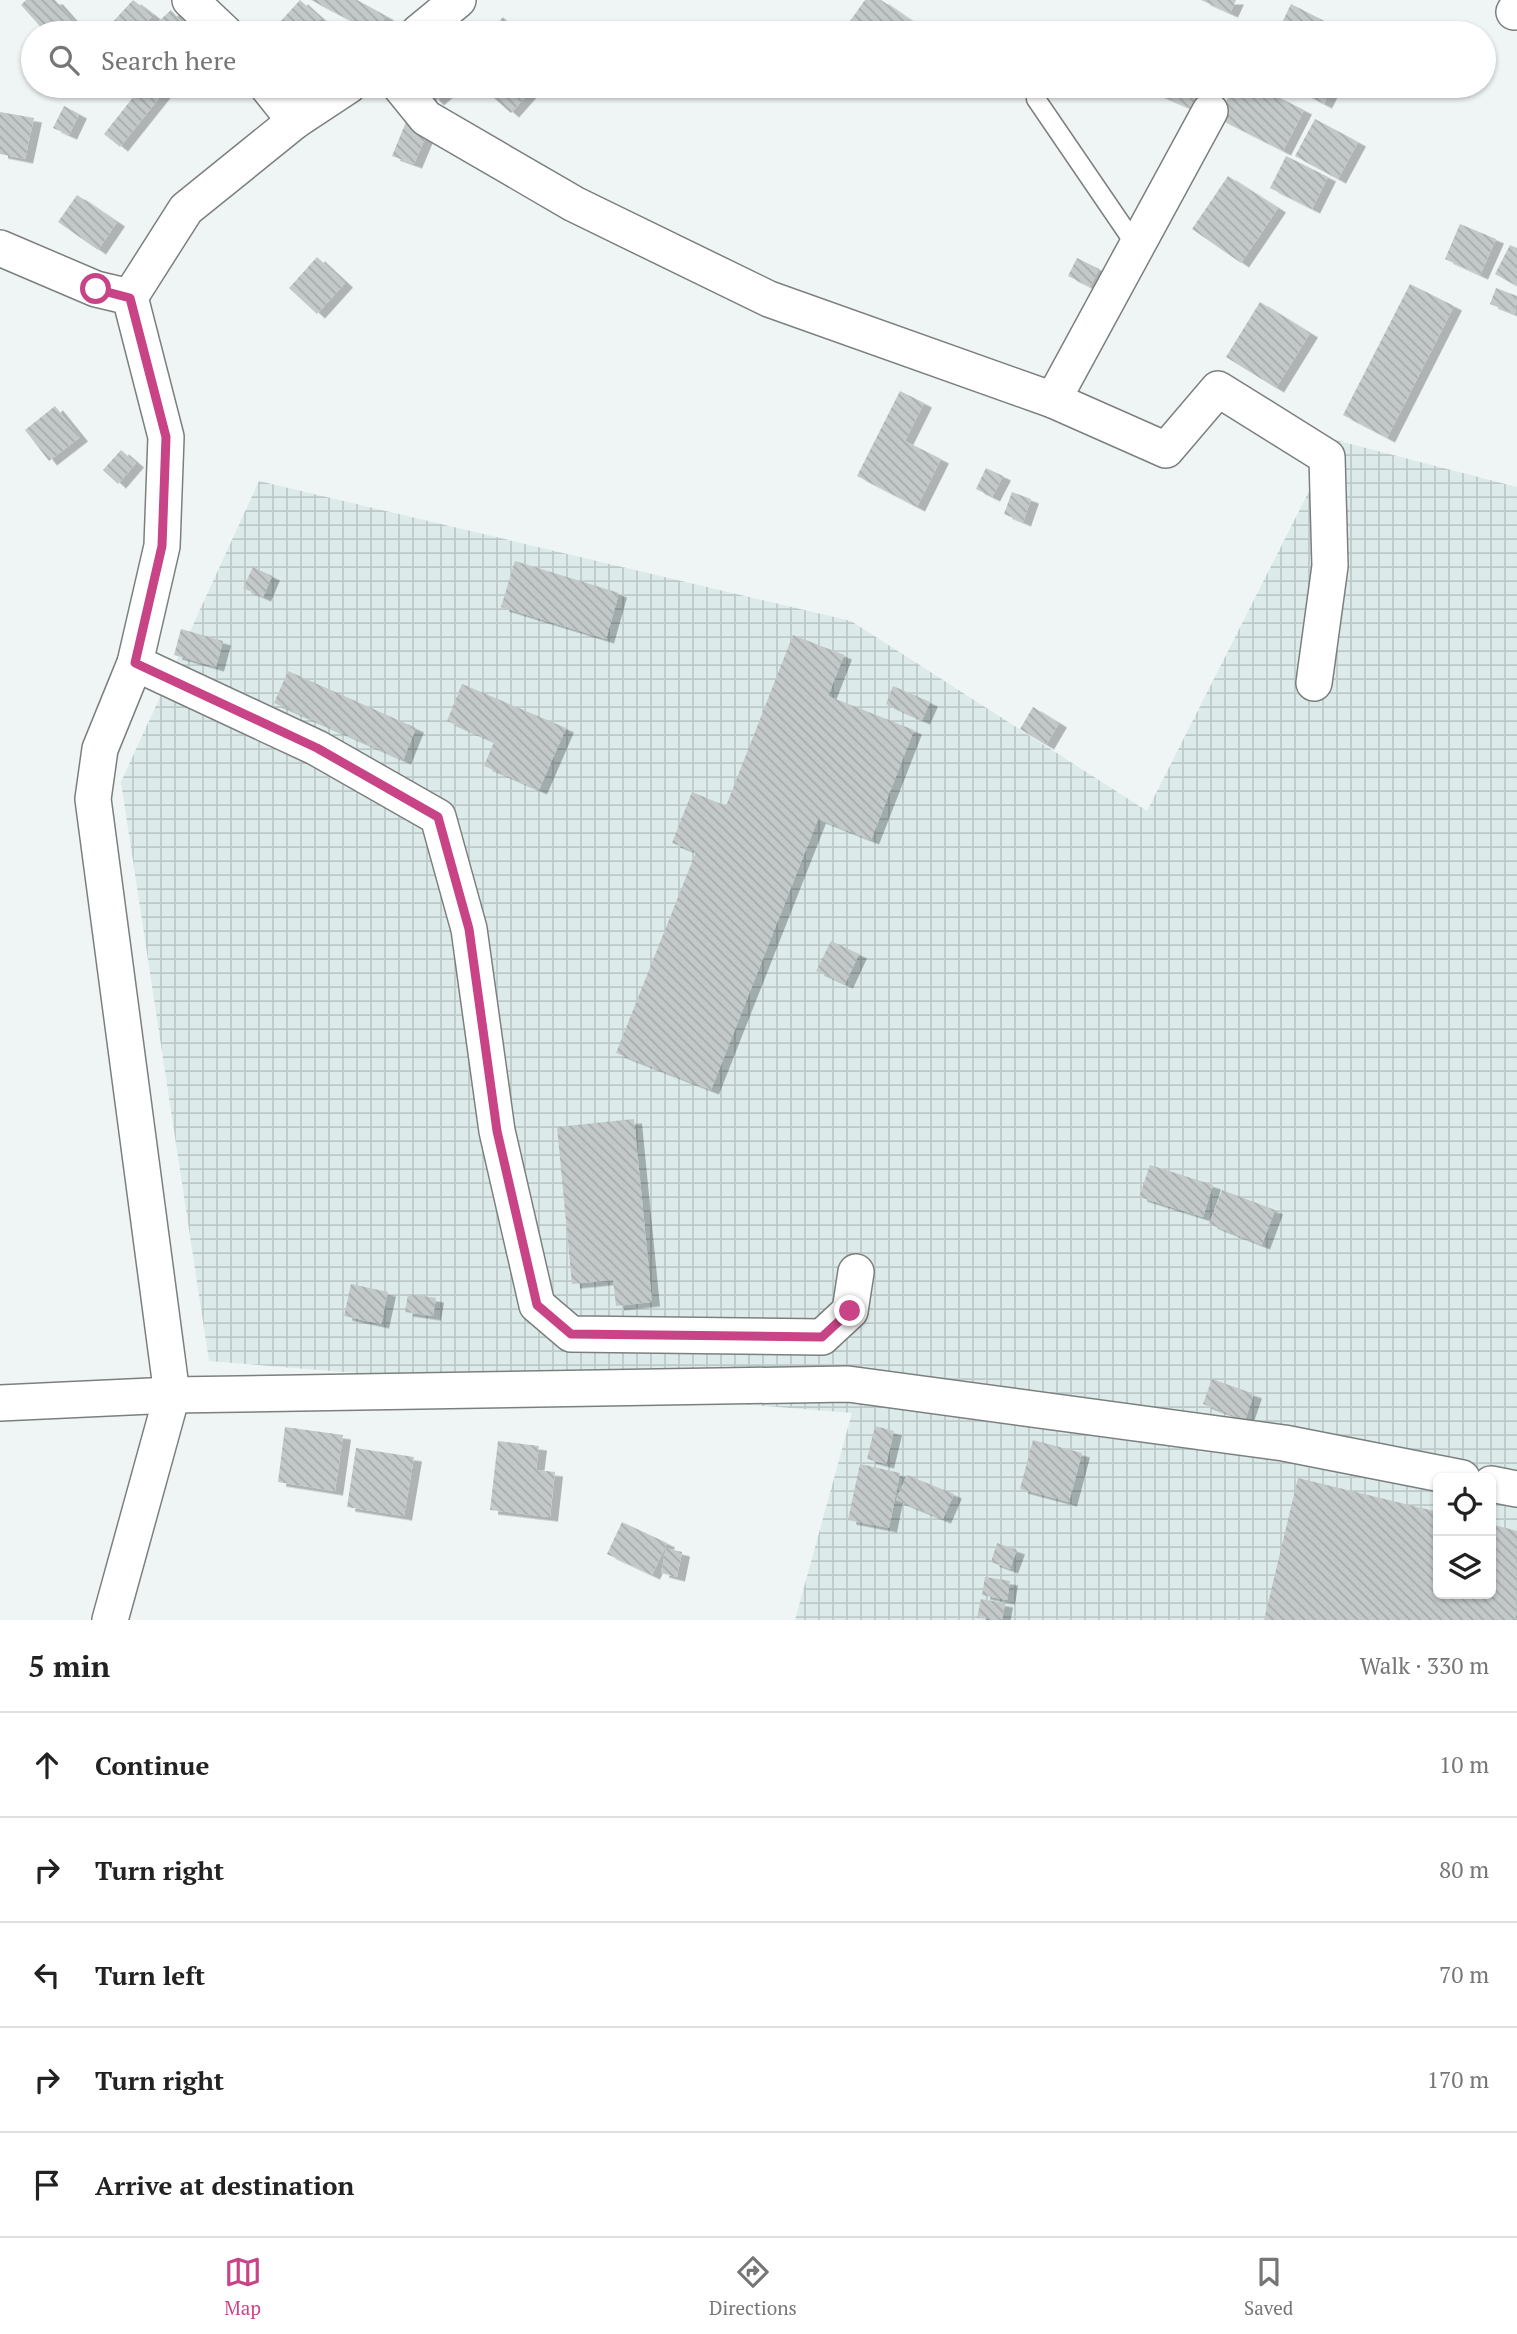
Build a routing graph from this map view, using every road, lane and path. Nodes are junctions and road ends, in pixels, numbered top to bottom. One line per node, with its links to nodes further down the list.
1 (190, 0): 3 (street)
2 (458, 0): 4 (street)
3 (212, 21)
4 (433, 21)
5 (277, 98): 10 (street)
6 (330, 98): 10 (street)
7 (410, 98): 14 (street)
8 (1036, 99): 11 (lane)
9 (1210, 111): 11 (street)
10 (295, 121): 13 (street)
11 (1137, 247): 14 (street)
12 (0, 248): 13 (street)
13 (130, 298): 15 (street)
14 (1053, 400): 16 (street)
15 (135, 663): 17 (street); 18 (street)
16 (1314, 683)
17 (856, 1272)
18 (172, 1395): 19 (street); 20 (street); 23 (street)
19 (0, 1403)
20 (1437, 1473)
21 (1496, 1485): 22 (street)
22 (1517, 1489)
23 (117, 1618)

